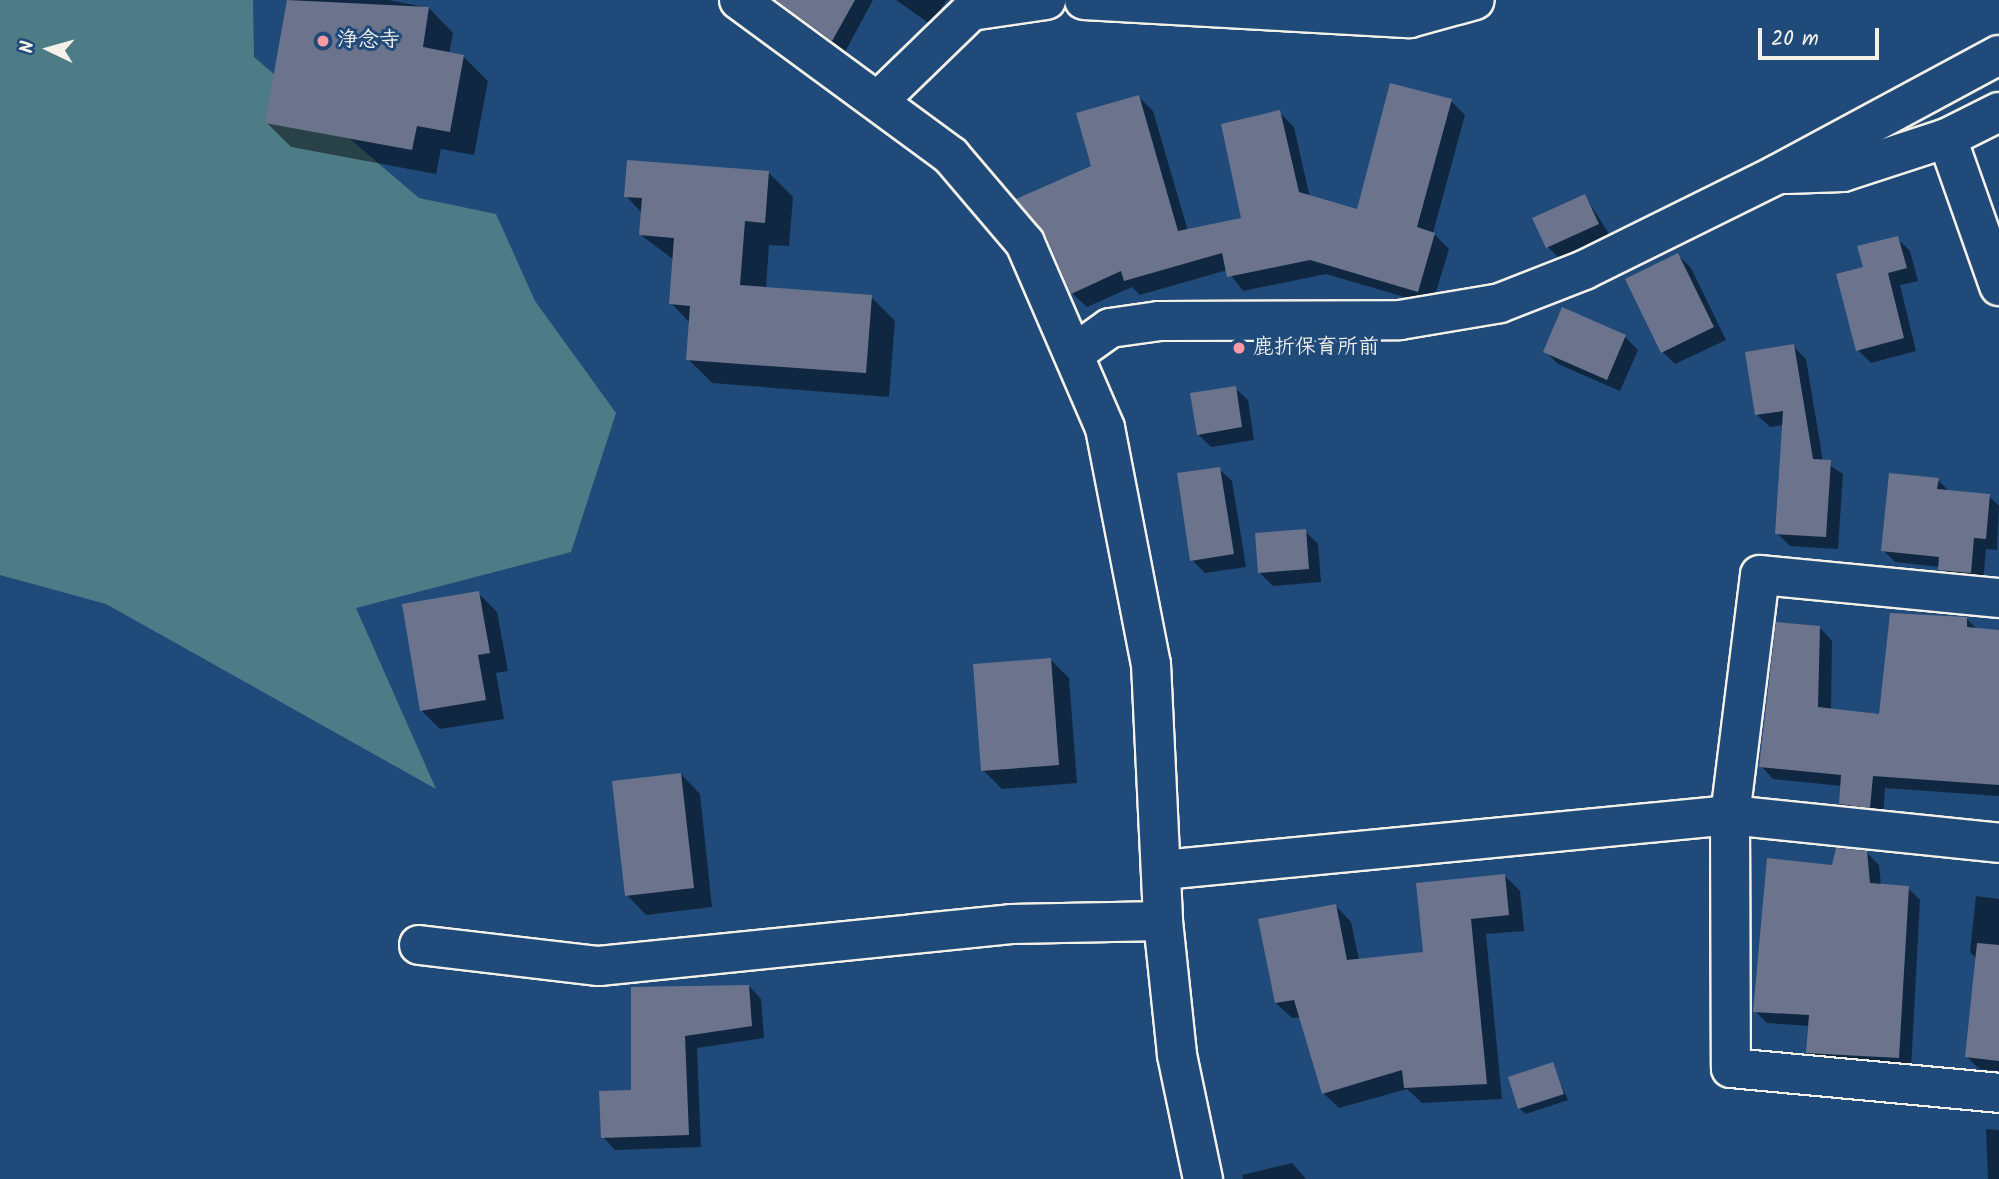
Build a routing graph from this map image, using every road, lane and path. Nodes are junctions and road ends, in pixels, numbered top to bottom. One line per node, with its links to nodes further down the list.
1 (739, 0): 6 (street)
2 (1046, 0): 6 (street)
3 (1084, 0): 4 (street)
4 (1475, 0)
5 (1999, 55): 9 (street)
6 (879, 100): 11 (street)
7 (1999, 112): 8 (street)
8 (1947, 138): 9 (street); 10 (street)
9 (1776, 175): 11 (street)
10 (1999, 286)
11 (1075, 353): 15 (street)
12 (1998, 593): 13 (street)
13 (1730, 815): 14 (street); 15 (street); 18 (street)
14 (1999, 843)
15 (1163, 870): 16 (street)
16 (1163, 921): 17 (street); 19 (street)
17 (419, 945)
18 (1999, 1093)
19 (1203, 1179)

